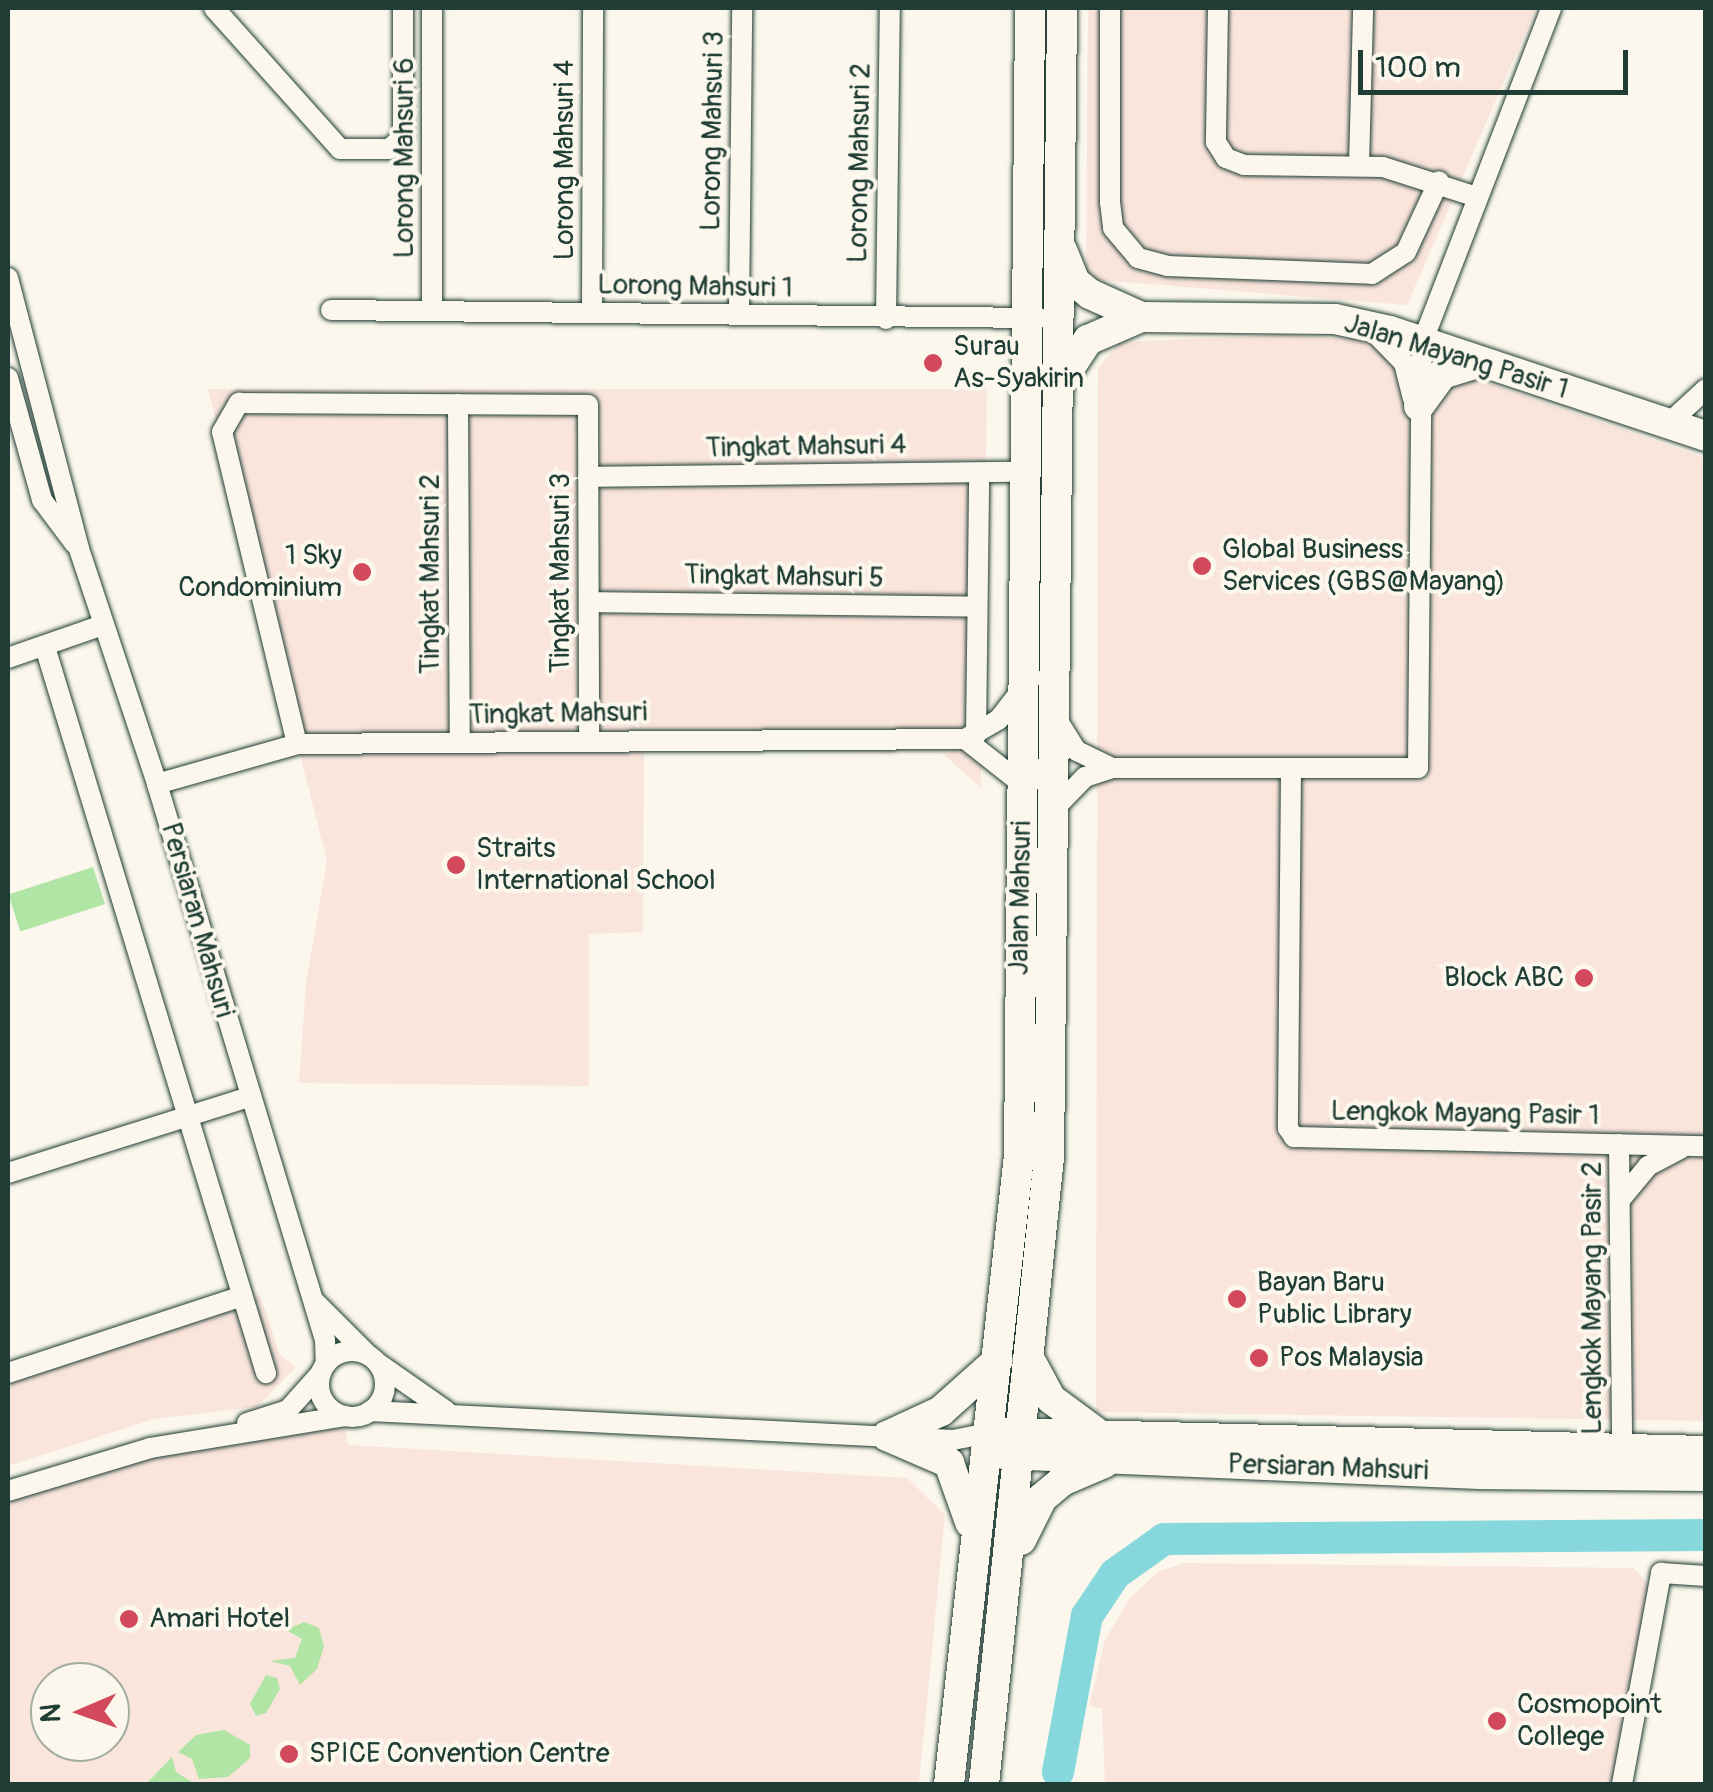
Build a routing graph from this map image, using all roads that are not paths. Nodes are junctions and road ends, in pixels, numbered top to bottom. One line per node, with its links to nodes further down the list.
1 (214, 8): 2 (street)
2 (403, 8)
3 (432, 8): 18 (street, Lorong Mahsuri 6)
4 (593, 8): 20 (street, Lorong Mahsuri 4)
5 (742, 8): 21 (street, Lorong Mahsuri 3)
6 (890, 8): 25 (street, Lorong Mahsuri 2)
7 (1030, 8): 23 (street, Jalan Mahsuri)
8 (1062, 8): 16 (street, Jalan Mahsuri)
9 (1110, 8): 14 (street)
10 (1218, 8): 13 (street)
11 (1363, 8): 13 (street)
12 (1551, 8): 15 (street)
13 (1359, 166): 14 (street)
14 (1439, 181): 15 (street)
15 (1474, 196): 27 (street)
16 (1059, 242): 22 (street, Jalan Mayang Pasir 1); 24 (street, Jalan Mahsuri)
17 (8, 278): 40 (street, Persiaran Mahsuri)
18 (432, 309): 19 (street, Lorong Mahsuri 1); 20 (street, Lorong Mahsuri 1)
19 (331, 310)
20 (592, 313): 21 (street, Lorong Mahsuri 1)
21 (739, 314): 25 (street, Lorong Mahsuri 1)
22 (1141, 317): 26 (street, Jalan Mayang Pasir 1); 30 (street, Jalan Mayang Pasir 1)
23 (1026, 318): 24 (street, Lorong Mahsuri 1); 25 (street, Lorong Mahsuri 1); 38 (street, Jalan Mahsuri)
24 (1058, 318): 30 (street, Jalan Mahsuri)
25 (886, 319)
26 (1359, 322): 27 (street, Jalan Mayang Pasir 1); 34 (street)
27 (1422, 342): 28 (street, Jalan Mayang Pasir 1); 34 (street)
28 (1481, 362): 34 (street); 35 (street, Jalan Mayang Pasir 1)
29 (8, 378): 40 (street, Persiaran Mahsuri)
30 (1058, 387): 47 (street, Jalan Mahsuri)
31 (1705, 390): 32 (street); 35 (street)
32 (1706, 401)
33 (458, 404): 39 (street, Tingkat Mahsuri 3); 50 (street, Tingkat Mahsuri 2); 51 (street)
34 (1418, 412): 53 (street)
35 (1669, 423): 36 (street, Jalan Mayang Pasir 1)
36 (1706, 436)
37 (979, 472): 38 (street, Tingkat Mahsuri 4); 39 (street, Tingkat Mahsuri 4); 42 (street)
38 (1024, 472): 46 (street, Jalan Mahsuri)
39 (588, 477): 41 (street, Tingkat Mahsuri 3)
40 (79, 550): 43 (street, Persiaran Mahsuri)
41 (590, 602): 42 (street, Tingkat Mahsuri 5); 49 (street, Tingkat Mahsuri 3)
42 (978, 608): 48 (street)
43 (104, 625): 44 (street); 54 (street, Persiaran Mahsuri)
44 (44, 647): 45 (street); 58 (street)
45 (8, 658)
46 (1023, 688): 48 (street); 55 (street, Jalan Mahsuri)
47 (1054, 715): 52 (street); 56 (street, Jalan Mahsuri)
48 (971, 737): 49 (street, Tingkat Mahsuri); 55 (street)
49 (589, 742): 50 (street, Tingkat Mahsuri)
50 (460, 743): 51 (street, Tingkat Mahsuri)
51 (297, 744): 54 (street, Tingkat Mahsuri)
52 (1112, 768): 53 (street); 56 (street)
53 (1292, 769): 59 (street, Lengkok Mayang Pasir 1)
54 (157, 784): 57 (street, Persiaran Mahsuri)
55 (1022, 784): 66 (street, Jalan Mahsuri)
56 (1053, 810): 67 (street, Jalan Mahsuri)
57 (249, 1098): 58 (street); 63 (street, Persiaran Mahsuri)
58 (186, 1117): 61 (street); 64 (street)
59 (1619, 1144): 60 (street, Lengkok Mayang Pasir 1); 62 (street, Lengkok Mayang Pasir 2)
60 (1696, 1146): 62 (street)
61 (8, 1173)
62 (1620, 1200): 79 (street, Lengkok Mayang Pasir 2)
63 (307, 1294): 65 (street, Persiaran Mahsuri); 68 (street, Persiaran Mahsuri)
64 (242, 1296): 69 (street); 70 (street)
65 (371, 1357): 68 (street); 71 (street); 72 (street, Persiaran Mahsuri)
66 (998, 1360): 75 (street); 76 (street, Jalan Mahsuri)
67 (1030, 1360): 77 (street, Jalan Mahsuri); 78 (street)
68 (324, 1368): 73 (street); 74 (street)
69 (8, 1373)
70 (266, 1374)
71 (370, 1411): 72 (street, Persiaran Mahsuri); 73 (street)
72 (446, 1412): 75 (street, Persiaran Mahsuri)
73 (345, 1416): 74 (street)
74 (265, 1427): 82 (street); 83 (street)
75 (887, 1436): 76 (street, Persiaran Mahsuri); 84 (street)
76 (987, 1442): 77 (street, Persiaran Mahsuri); 84 (street, Jalan Mahsuri)
77 (1022, 1444): 78 (street, Persiaran Mahsuri); 85 (street, Jalan Mahsuri)
78 (1107, 1449): 79 (street, Persiaran Mahsuri); 81 (street, Persiaran Mahsuri); 85 (street)
79 (1622, 1451): 80 (street, Persiaran Mahsuri)
80 (1706, 1451)
81 (1706, 1476)
82 (8, 1478)
83 (8, 1491)
84 (974, 1545): 87 (street, Jalan Mahsuri)
85 (1009, 1569): 88 (street, Jalan Mahsuri)
86 (1706, 1576): 89 (street)
87 (949, 1784)
88 (984, 1784)
89 (1622, 1784)

